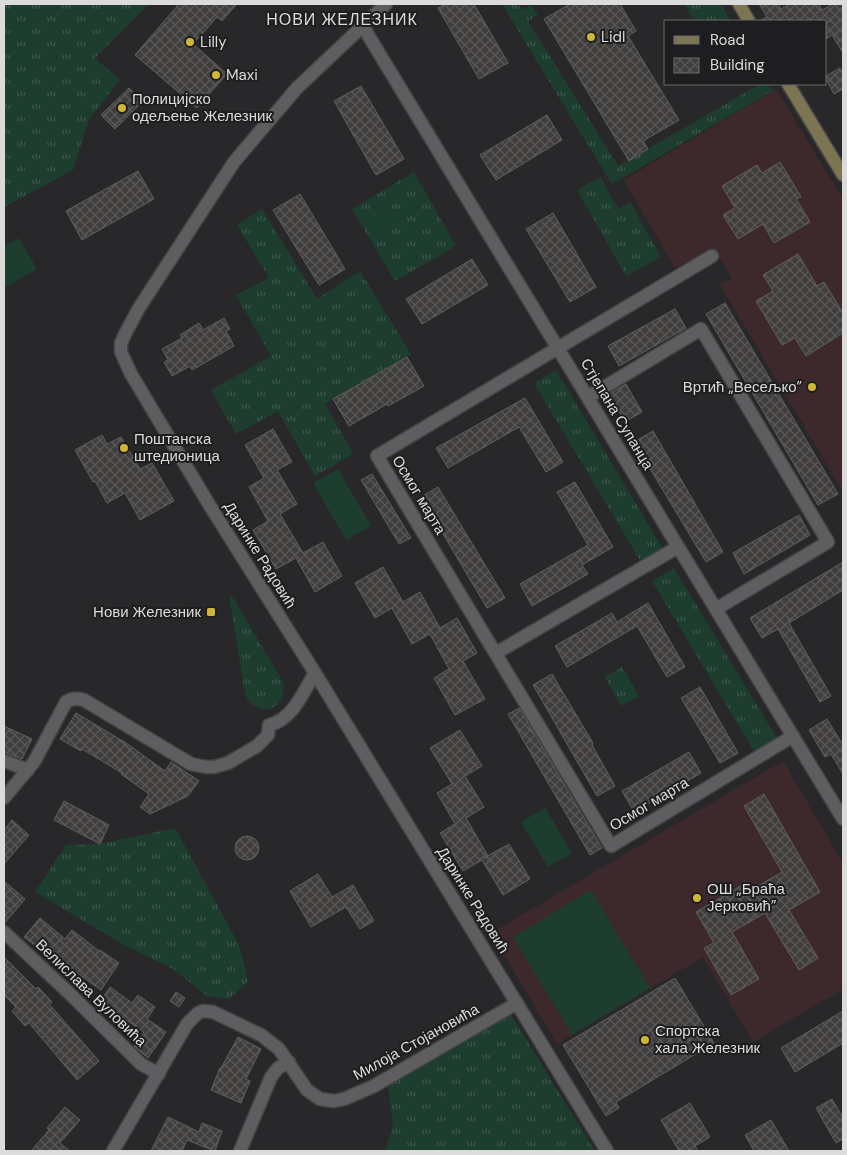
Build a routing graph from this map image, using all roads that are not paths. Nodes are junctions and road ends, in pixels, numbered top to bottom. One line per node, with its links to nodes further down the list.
1 (386, 4): 4 (street, Даринке Радовић)
2 (738, 4): 3 (main road)
3 (748, 20)
4 (362, 25): 8 (street, Стјепана Супанца); 13 (street, Даринке Радовић)
5 (789, 85): 6 (main road)
6 (843, 175)
7 (712, 256): 8 (street)
8 (559, 349): 9 (street, Стјепана Супанца); 12 (street, Осмог марта)
9 (588, 397): 10 (street, Стјепана Супанца); 11 (street)
10 (678, 547): 11 (street, Стјепана Супанца); 12 (street)
11 (716, 609): 14 (street, Стјепана Супанца)
12 (496, 653): 14 (street, Осмог марта)
13 (315, 673): 16 (street); 20 (street, Даринке Радовић)
14 (793, 736): 18 (street, Стјепана Супанца)
15 (4, 761): 16 (street)
16 (28, 770): 17 (street)
17 (4, 798)
18 (843, 819)
19 (4, 932): 22 (street, Велислава Вуловића)
20 (517, 1003): 21 (street, Милоја Стојановића); 25 (street, Даринке Радовић)
21 (289, 1062): 22 (street, Милоја Стојановића); 24 (street)
22 (159, 1074): 23 (street, Милоја Стојановића)
23 (113, 1151)
24 (240, 1151)
25 (607, 1151)

